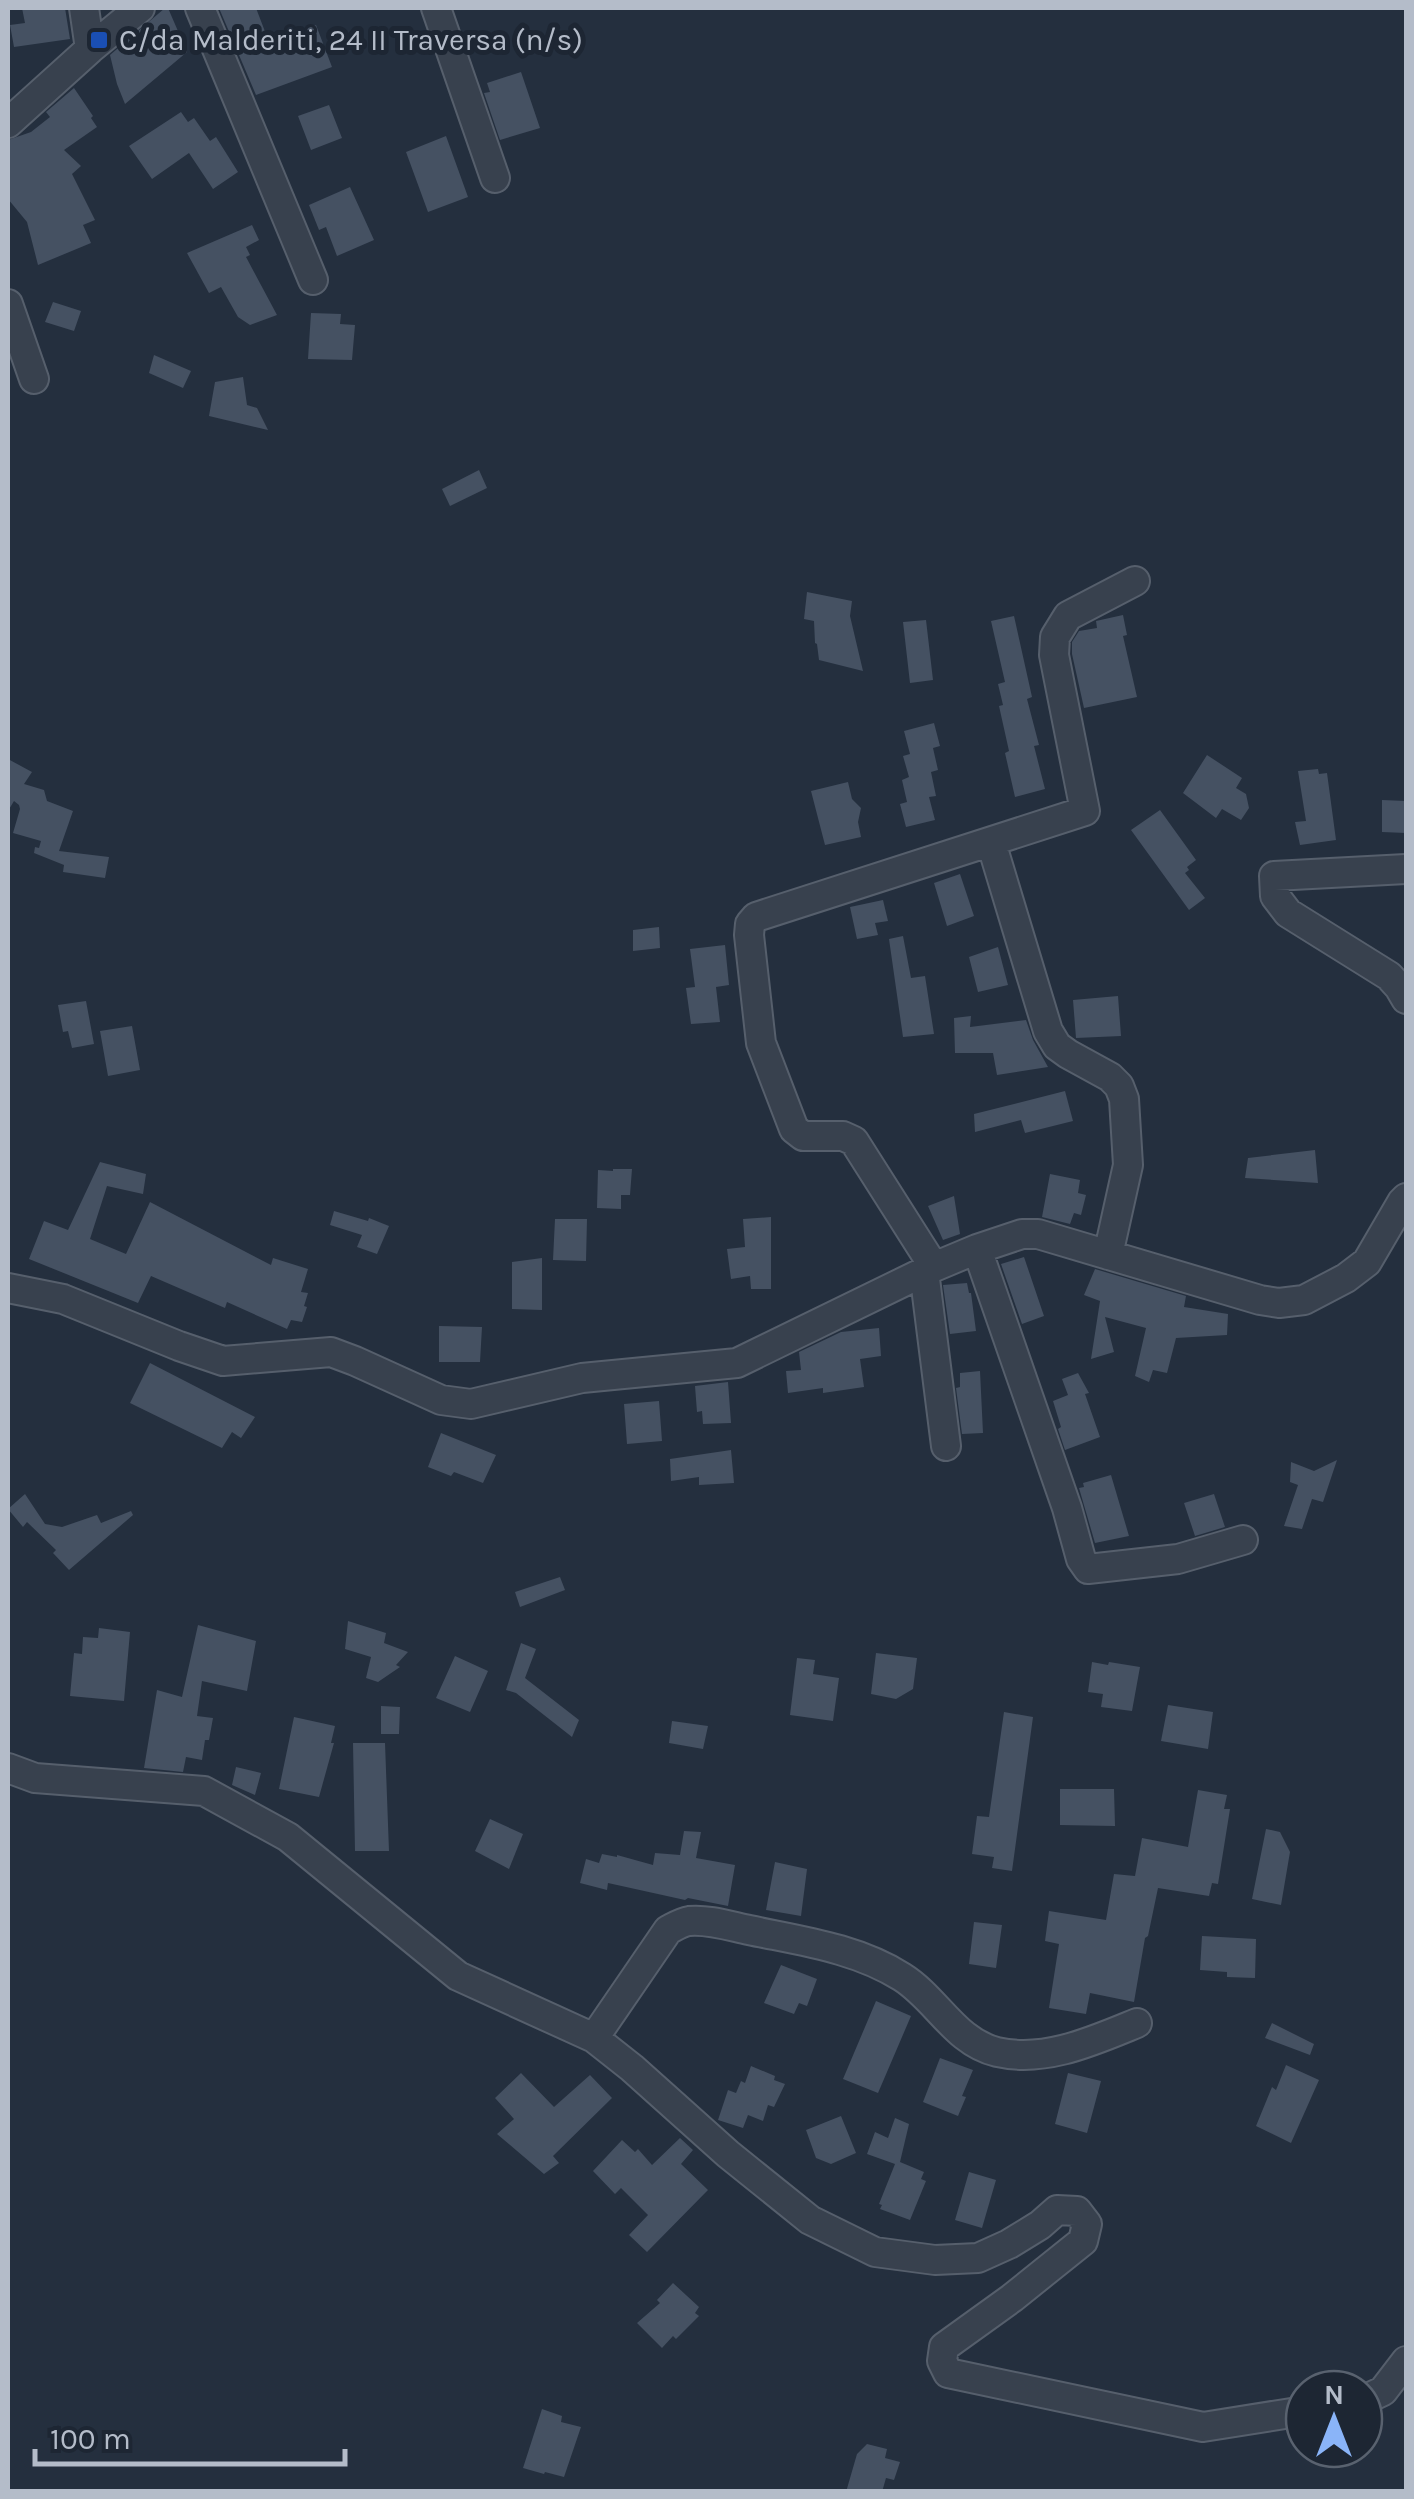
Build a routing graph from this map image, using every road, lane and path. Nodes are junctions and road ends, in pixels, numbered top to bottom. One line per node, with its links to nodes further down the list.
1 (84, 8): 5 (street)
2 (140, 8): 5 (street)
3 (200, 8): 8 (street)
4 (436, 8): 7 (street)
5 (90, 49): 6 (street)
6 (8, 123)
7 (495, 178)
8 (313, 280)
9 (8, 304): 10 (street)
10 (34, 379)
11 (1134, 581): 12 (street)
12 (990, 842): 17 (street); 18 (street)
13 (1406, 869): 14 (street)
14 (1406, 1000)
15 (1406, 1198): 17 (street)
16 (977, 1249): 17 (street); 18 (street); 21 (street)
17 (1108, 1255)
18 (929, 1269): 19 (street); 20 (street)
19 (8, 1288)
20 (946, 1446)
21 (1243, 1540)
22 (8, 1768): 24 (street)
23 (1137, 2023): 24 (street)
24 (594, 2038): 27 (street)
25 (1406, 2361): 26 (street)
26 (1384, 2390)
27 (1284, 2414)

